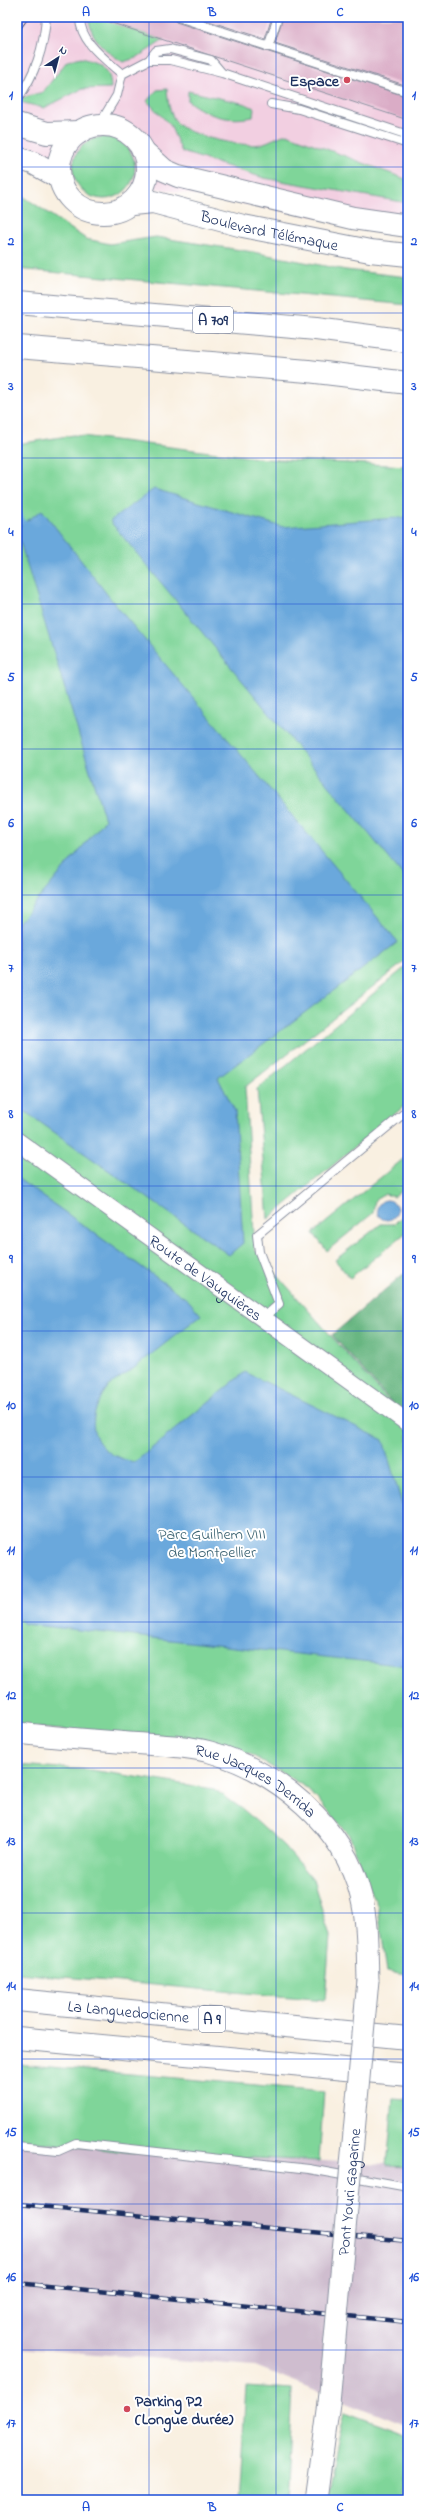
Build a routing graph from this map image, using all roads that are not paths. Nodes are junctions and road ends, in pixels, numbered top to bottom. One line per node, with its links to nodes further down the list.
1 (46, 17): 8 (lane)
2 (80, 17): 6 (lane)
3 (178, 17): 5 (lane)
4 (278, 17): 5 (lane)
5 (268, 47): 7 (lane)
6 (122, 74): 11 (lane); 12 (lane)
7 (408, 92)
8 (17, 100)
9 (271, 104): 13 (lane)
10 (17, 124): 11 (main road)
11 (90, 129): 14 (main road); 16 (main road)
12 (408, 135)
13 (408, 144)
14 (143, 151): 17 (main road); 18 (main road, Boulevard Télémaque)
15 (17, 158): 16 (main road)
16 (60, 178): 17 (main road)
17 (132, 204): 19 (main road, Boulevard Télémaque)
18 (408, 226)
19 (408, 255)
20 (17, 303): 21 (main road, A 709)
21 (408, 341)
22 (17, 347): 23 (main road)
23 (408, 383)
24 (408, 1110): 26 (lane)
25 (17, 1141): 26 (street, Route de Vauguières)
26 (263, 1318): 27 (street, Route de Vauguières)
27 (402, 1419)
28 (17, 1733): 29 (street, Rue Jacques Derrida)
29 (368, 1980): 36 (street, Pont Youri Gagarine, bridge)
30 (17, 2000): 32 (main road, La Languedocienne / A 9)
31 (17, 2038): 33 (main road, A 9)
32 (408, 2038)
33 (408, 2075)
34 (17, 2147): 35 (lane)
35 (408, 2187)
36 (316, 2500)

